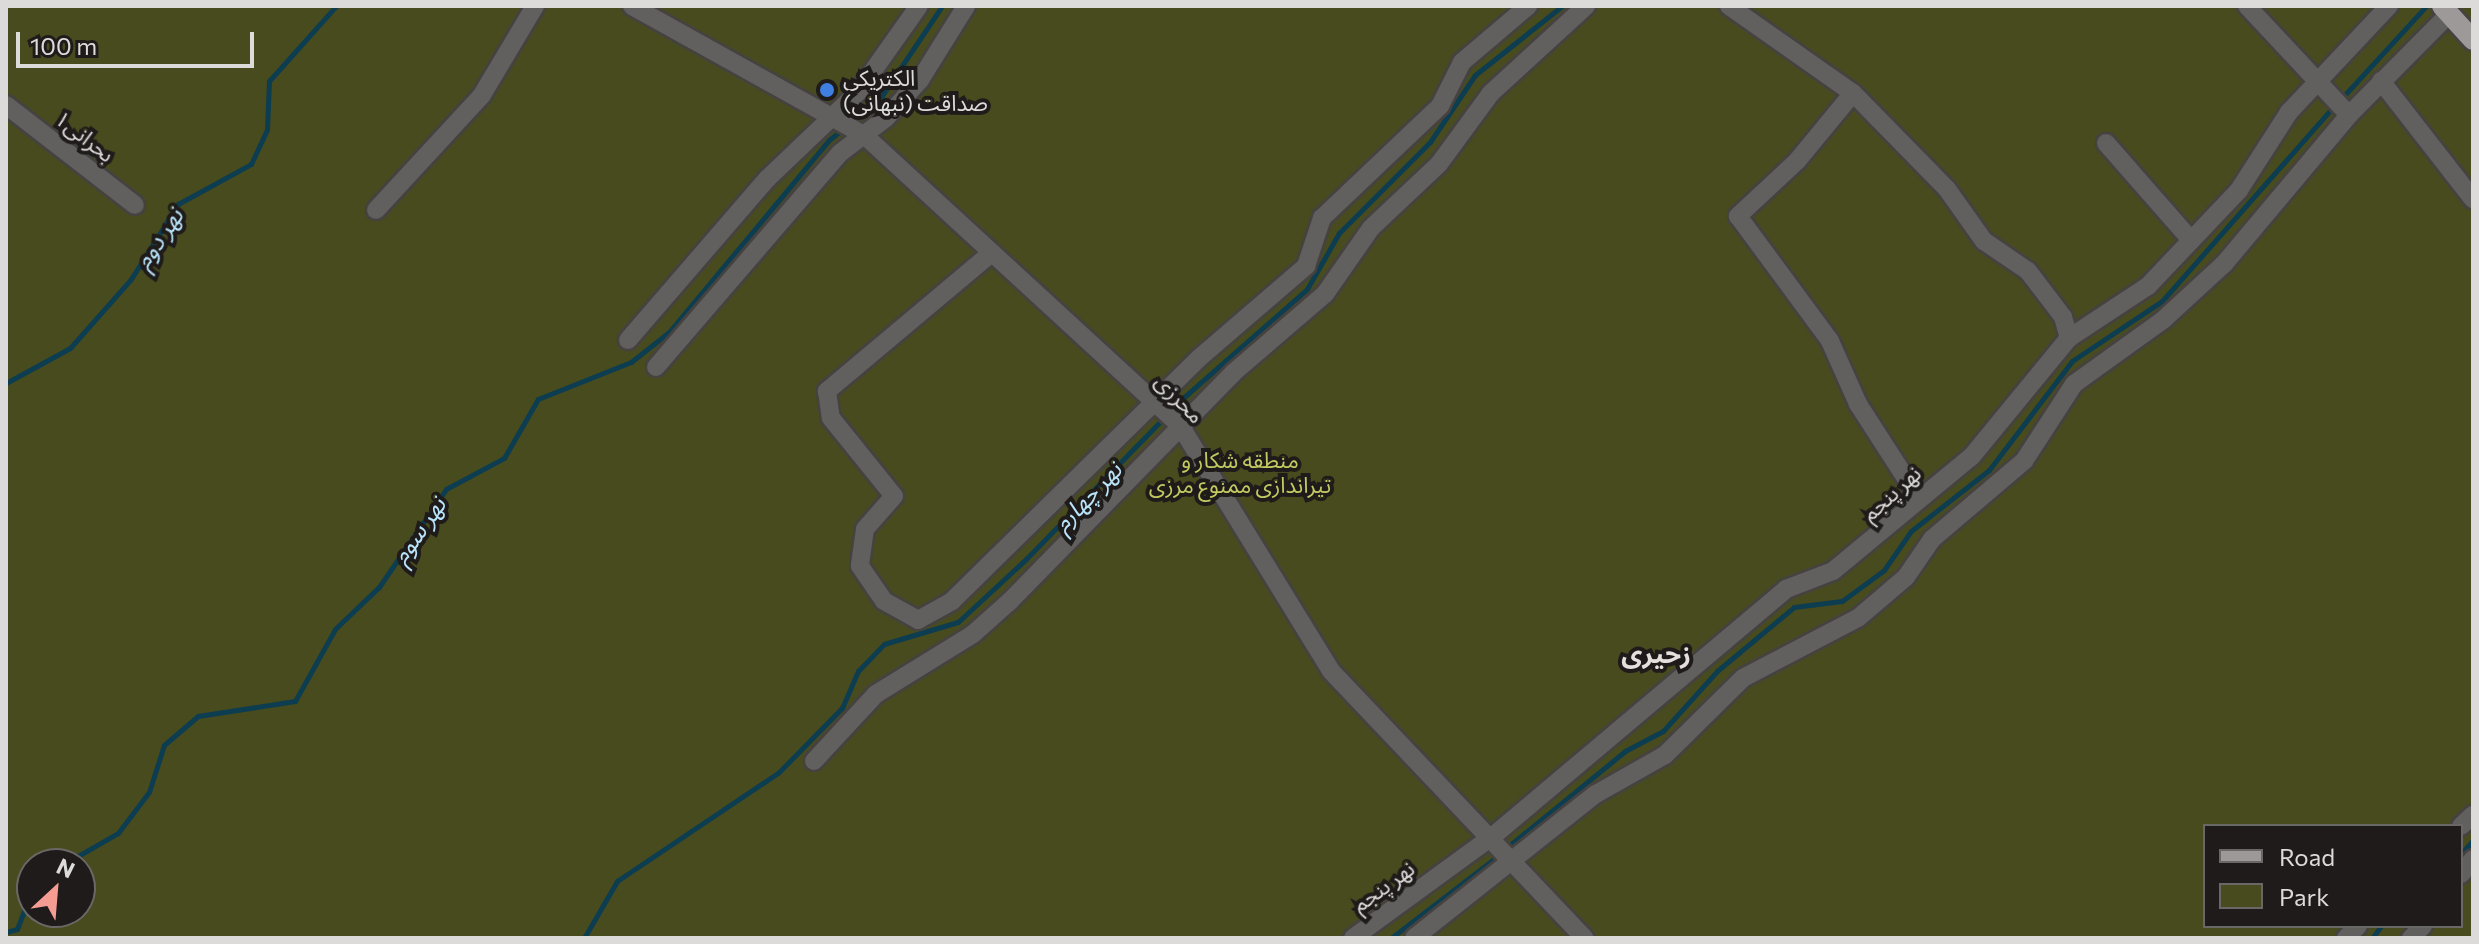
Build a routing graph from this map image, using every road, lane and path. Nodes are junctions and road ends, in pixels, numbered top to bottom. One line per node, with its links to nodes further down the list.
1 (535, 6): 20 (street)
2 (632, 6): 16 (street, محرزی)
3 (919, 6): 16 (street)
4 (966, 6): 16 (street)
5 (1528, 6): 26 (street)
6 (1586, 6): 26 (street)
7 (1729, 6): 13 (street)
8 (2247, 6): 14 (street)
9 (2389, 6): 14 (street, نهر پنجم)
10 (2444, 9): 11 (main road); 12 (street, نهر پنجم)
11 (2473, 40)
12 (2381, 81): 14 (street, نهر پنجم); 18 (street)
13 (1853, 93): 23 (street); 27 (street)
14 (2336, 100): 21 (street, نهر پنجم); 30 (street, نهر پنجم)
15 (6, 105): 19 (street, بحرانی۱)
16 (848, 124): 22 (street, محرزی); 24 (street); 25 (street)
17 (2106, 143): 21 (street)
18 (2473, 199)
19 (135, 205)
20 (376, 210)
21 (2191, 240): 23 (street, نهر پنجم)
22 (989, 255): 26 (street, محرزی); 26 (street)
23 (2069, 338): 27 (street, نهر پنجم)
24 (628, 340)
25 (656, 367)
26 (1168, 416): 28 (street); 29 (street, محرزی)
27 (1918, 497): 29 (street, نهر پنجم)
28 (814, 761)
29 (1496, 840): 30 (street, محرزی); 31 (street, نهر پنجم)
30 (1515, 861): 32 (street, نهر پنجم); 33 (street, محرزی)
31 (1353, 938)
32 (1414, 938)
33 (1584, 938)

